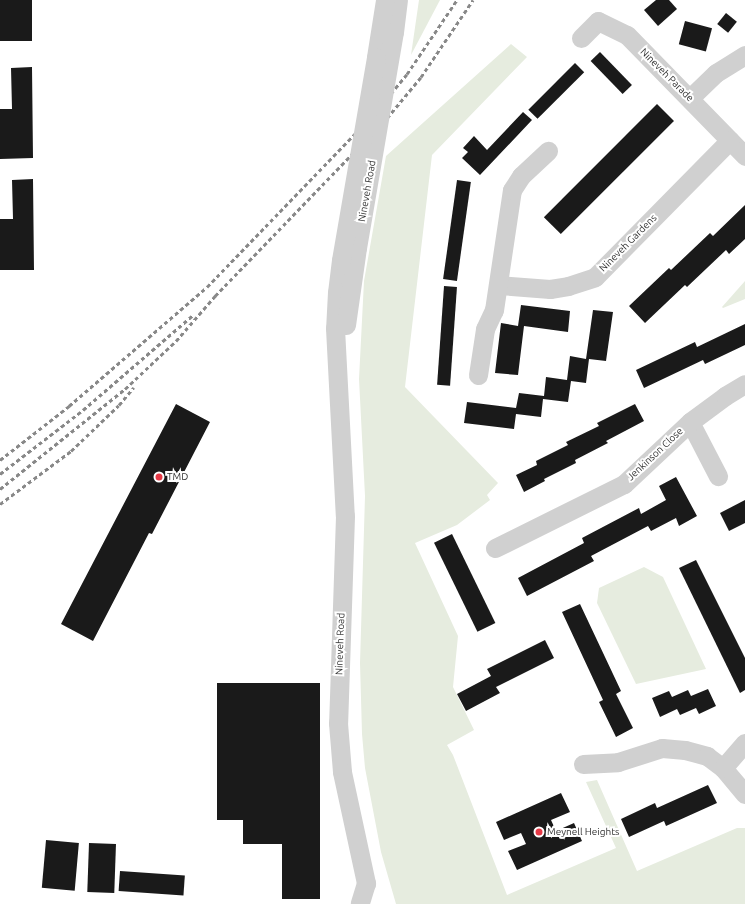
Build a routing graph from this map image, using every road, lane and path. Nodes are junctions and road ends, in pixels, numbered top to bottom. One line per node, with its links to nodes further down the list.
1 (384, 0): 11 (street, Nineveh Road, bridge)
2 (398, 0): 11 (street, Nineveh Road, bridge)
3 (581, 38): 5 (street, Nineveh Parade)
4 (745, 56): 5 (street)
5 (690, 98): 6 (street, Nineveh Parade)
6 (730, 140): 8 (street, Nineveh Parade); 9 (street, Nineveh Gardens)
7 (548, 151): 9 (street)
8 (745, 156)
9 (499, 285): 10 (street)
10 (478, 375)
11 (338, 382): 20 (street, Nineveh Road)
12 (745, 384): 13 (street, Jenkinson Close)
13 (690, 422): 14 (street); 15 (street, Jenkinson Close)
14 (718, 476)
15 (495, 548)
16 (745, 743): 18 (street)
17 (584, 764): 18 (street)
18 (723, 768): 19 (street)
19 (745, 794)
20 (360, 904)

